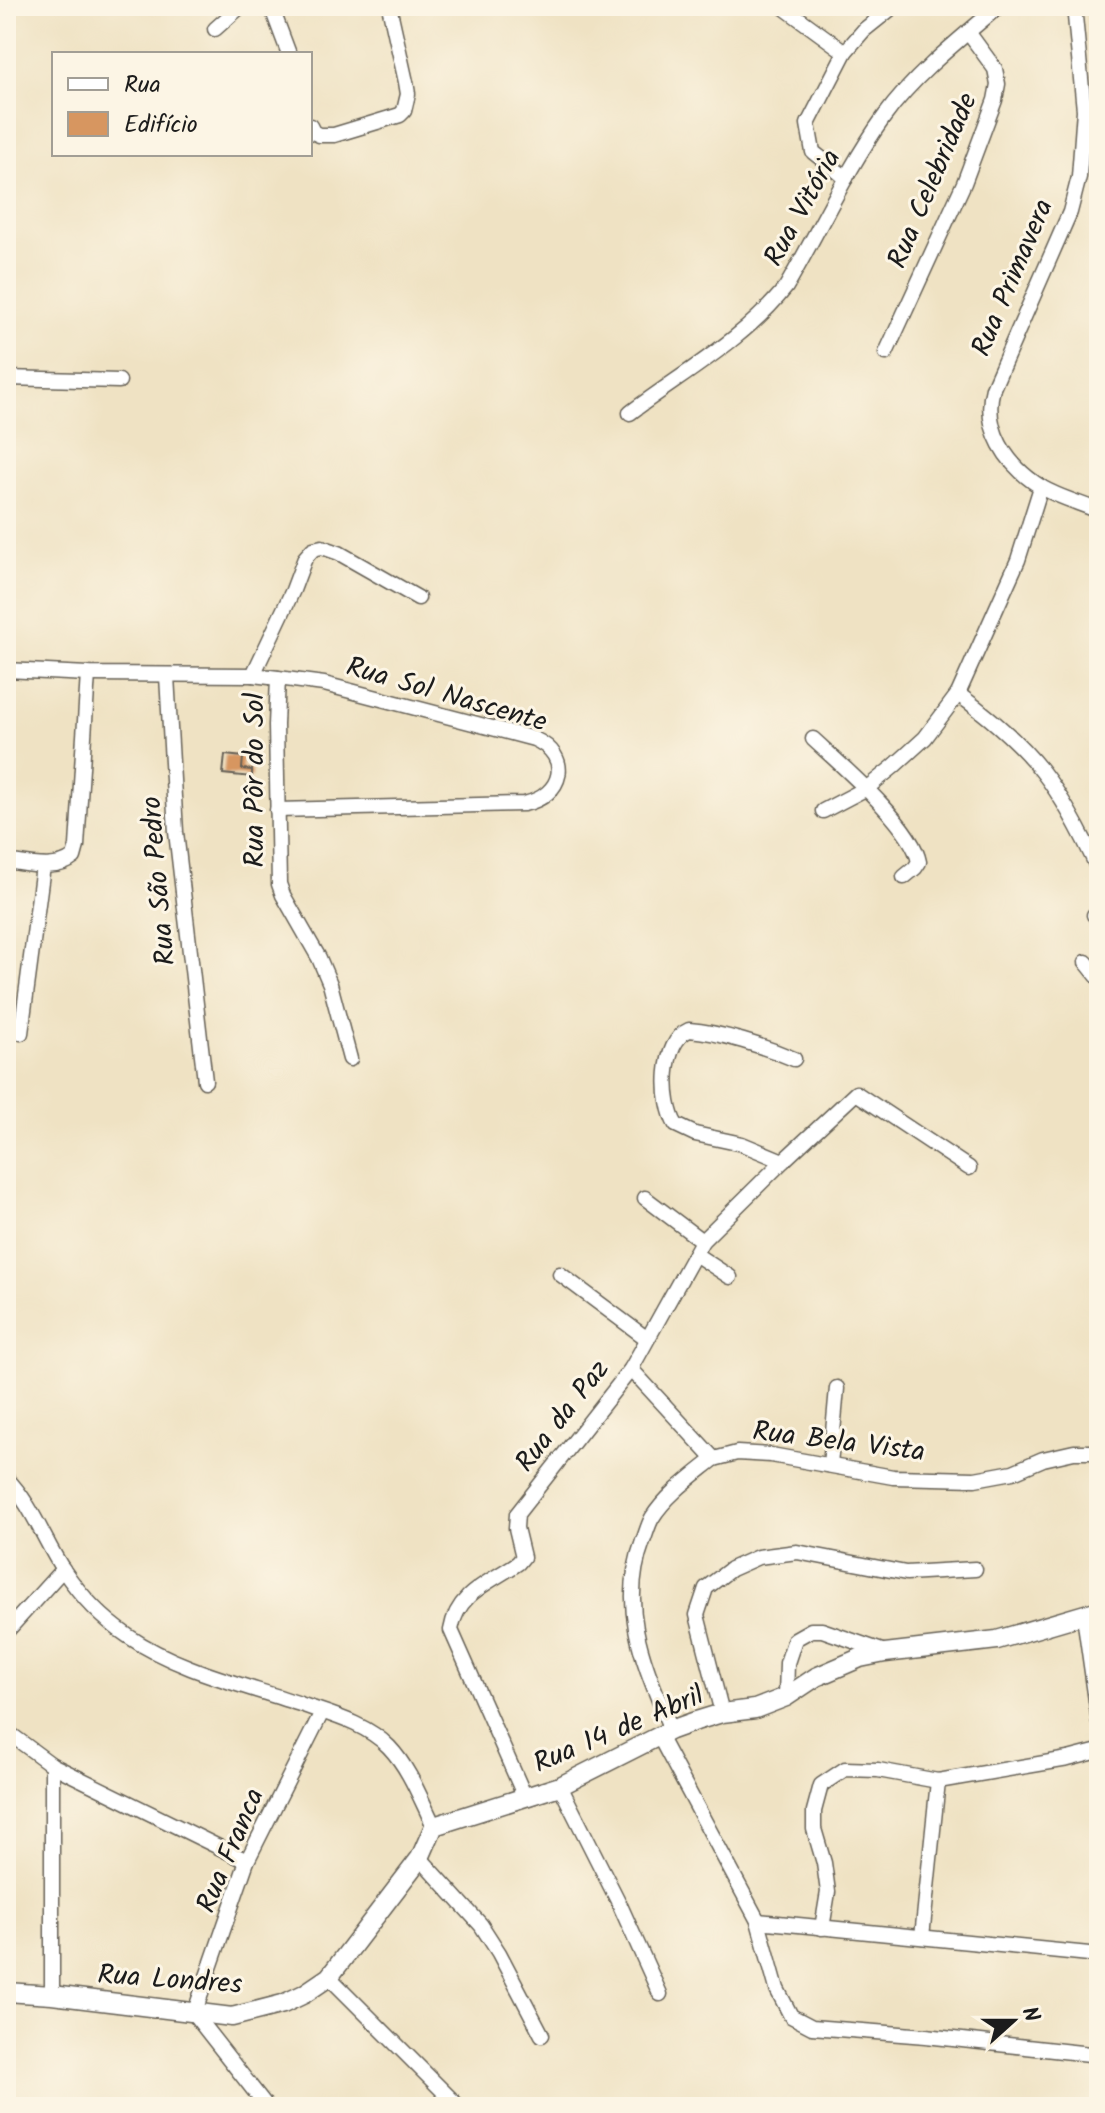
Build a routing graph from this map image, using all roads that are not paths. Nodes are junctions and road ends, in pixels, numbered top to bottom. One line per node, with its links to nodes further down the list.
1 (241, 6): 8 (street)
2 (271, 6): 10 (street)
3 (389, 6): 12 (street)
4 (782, 6): 11 (street)
5 (894, 6): 11 (street)
6 (999, 6): 9 (street, Rua Vitória)
7 (1074, 6): 18 (street, Rua Primavera)
8 (215, 29)
9 (968, 32): 13 (street, Rua Vitória); 14 (street, Rua Celebridade)
10 (288, 52)
11 (845, 52): 13 (street)
12 (312, 130)
13 (846, 178): 17 (street, Rua Vitória)
14 (886, 353)
15 (6, 378): 16 (street)
16 (119, 381)
17 (630, 413)
18 (1041, 487): 19 (street, Rua Primavera); 26 (street)
19 (1099, 511)
20 (418, 598): 23 (street, Rua Pôr do Sol)
21 (6, 670): 22 (street, Rua Sol Nascente)
22 (88, 674): 24 (street, Rua Sol Nascente); 32 (street)
23 (253, 675): 24 (street, Rua Sol Nascente); 25 (street, Rua Sol Nascente)
24 (167, 676): 40 (street, Rua São Pedro)
25 (278, 678): 29 (street, Rua Pôr do Sol); 29 (street, Rua Sol Nascente)
26 (958, 694): 28 (street); 33 (street)
27 (813, 739): 28 (street)
28 (867, 788): 30 (street); 34 (street)
29 (277, 810): 38 (street, Rua Pôr do Sol)
30 (823, 811)
31 (6, 861): 32 (street)
32 (43, 866): 37 (street)
33 (1099, 871)
34 (904, 877)
35 (1086, 962): 36 (street)
36 (1099, 978)
37 (21, 1033)
38 (350, 1059)
39 (794, 1059): 41 (street)
40 (205, 1081)
41 (783, 1161): 42 (street, Rua da Paz); 44 (street, Rua da Paz)
42 (969, 1168)
43 (645, 1198): 44 (street)
44 (699, 1248): 46 (street); 47 (street, Rua da Paz)
45 (560, 1274): 47 (street)
46 (730, 1277)
47 (646, 1338): 48 (street, Rua da Paz)
48 (631, 1369): 51 (street, Rua Bela Vista); 69 (street, Rua da Paz)
49 (837, 1388): 52 (street)
50 (1099, 1452): 52 (street, Rua Bela Vista)
51 (714, 1459): 52 (street, Rua Bela Vista); 64 (street, Rua Bela Vista)
52 (830, 1465)
53 (6, 1478): 54 (street)
54 (63, 1569): 57 (street); 60 (street)
55 (975, 1569): 61 (street)
56 (1092, 1613): 58 (street, Rua 14 de Abril); 62 (street)
57 (6, 1632)
58 (885, 1653): 59 (street, Rua 14 de Abril); 59 (street)
59 (786, 1697): 61 (street, Rua 14 de Abril)
60 (322, 1712): 70 (street); 72 (street, Rua Franca)
61 (722, 1713): 64 (street, Rua 14 de Abril)
62 (1099, 1722)
63 (6, 1731): 66 (street)
64 (665, 1733): 68 (street, Rua 14 de Abril); 73 (street, Rua Bela Vista)
65 (1099, 1751): 67 (street)
66 (52, 1765): 72 (street); 80 (street)
67 (938, 1781): 74 (street); 75 (street)
68 (560, 1786): 69 (street, Rua 14 de Abril); 79 (street)
69 (525, 1797): 70 (street, Rua 14 de Abril)
70 (434, 1826): 71 (street, Rua Londres)
71 (420, 1858): 77 (street, Rua Londres); 82 (street)
72 (247, 1861): 81 (street, Rua Franca)
73 (758, 1921): 74 (street); 83 (street, Rua Bela Vista)
74 (822, 1928): 75 (street)
75 (922, 1937): 76 (street)
76 (1099, 1955)
77 (329, 1977): 81 (street, Rua Londres); 85 (street)
78 (6, 1992): 80 (street, Rua Londres)
79 (660, 1994)
80 (52, 1995): 81 (street, Rua Londres)
81 (194, 2014): 84 (street)
82 (542, 2035)
83 (1099, 2055)
84 (267, 2107)
85 (459, 2107)

